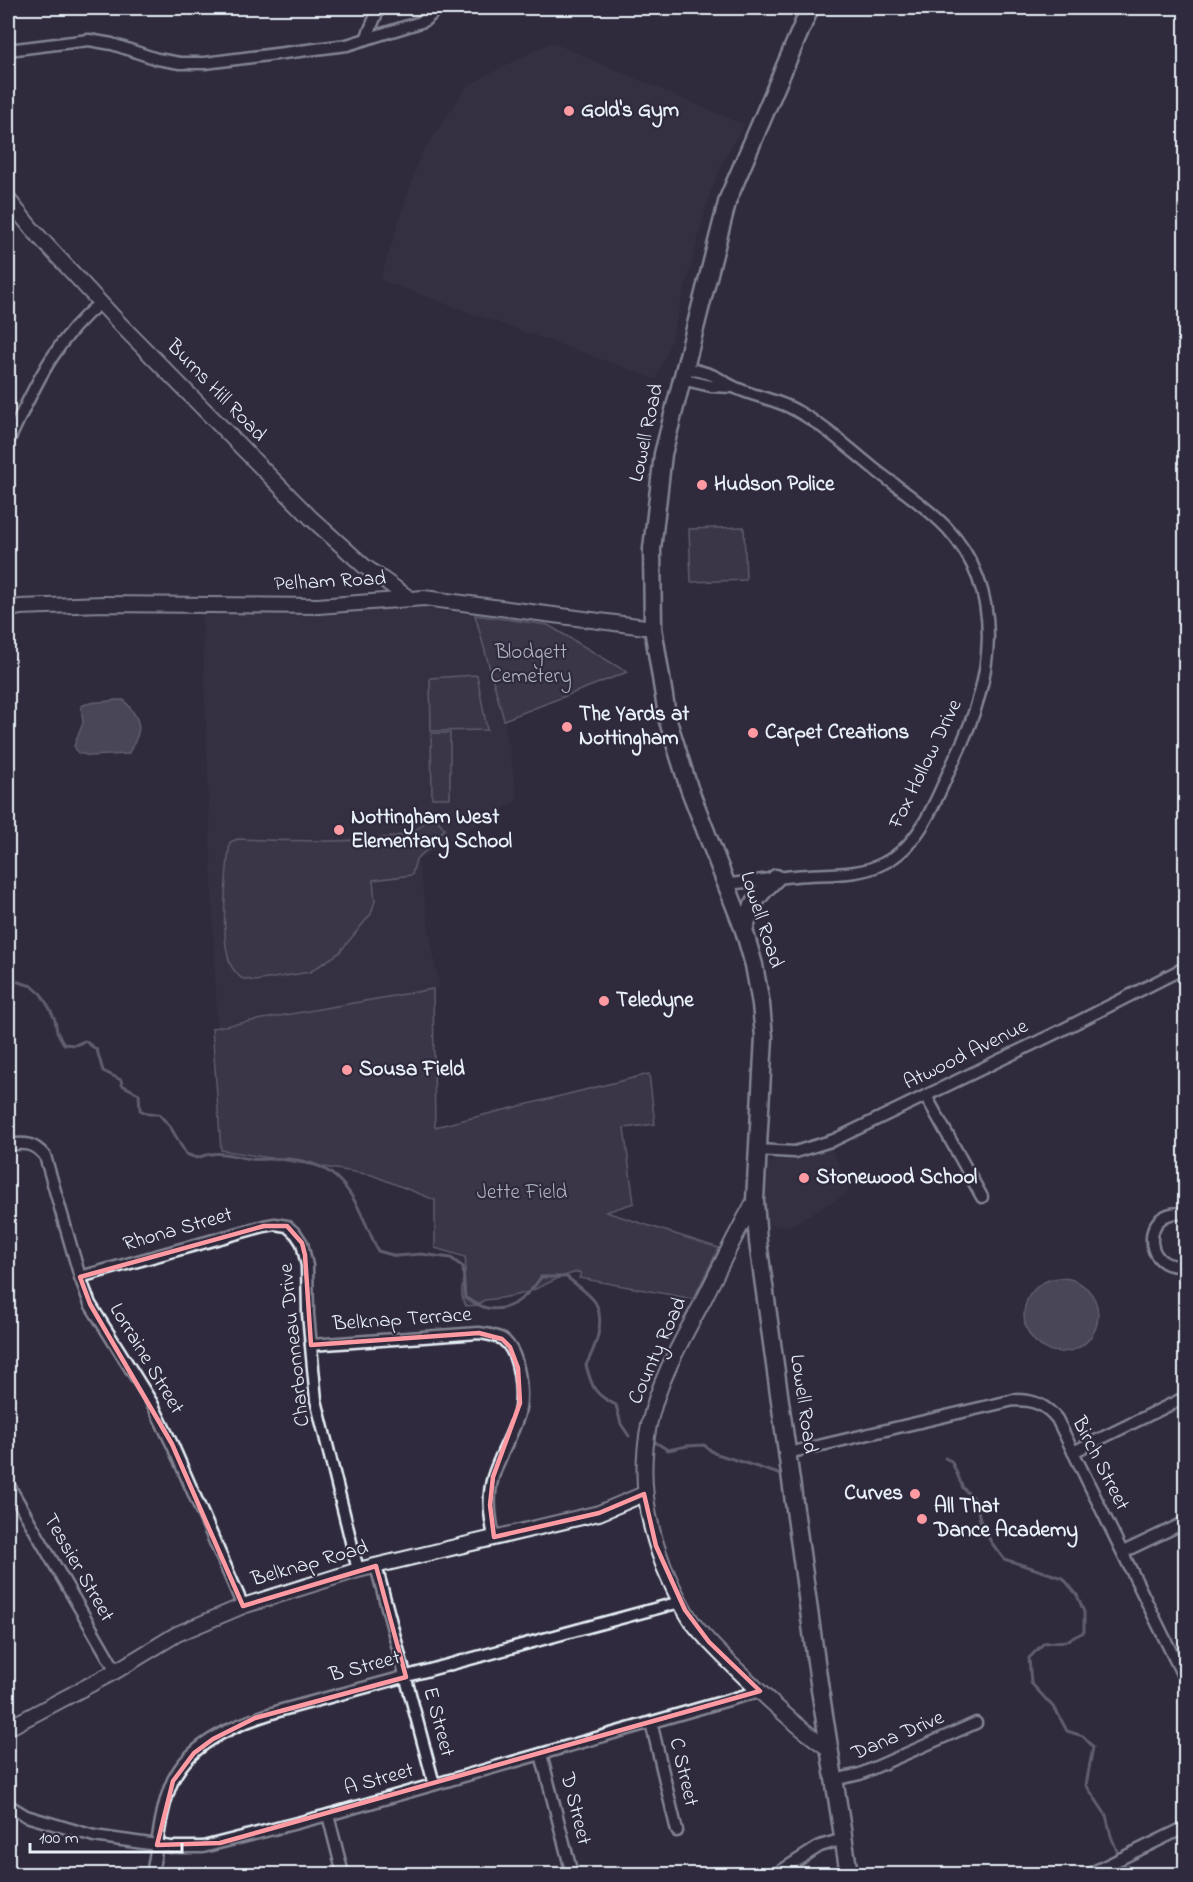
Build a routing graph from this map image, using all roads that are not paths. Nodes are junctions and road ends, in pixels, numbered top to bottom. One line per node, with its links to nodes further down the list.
1 (379, 8): 4 (street)
2 (435, 8): 4 (street)
3 (810, 8): 8 (main road, Lowell Road)
4 (366, 39): 5 (street)
5 (8, 51)
6 (8, 199): 7 (street, Burns Hill Road)
7 (101, 302): 9 (street); 10 (street, Burns Hill Road)
8 (682, 373): 12 (main road, Lowell Road); 13 (street, Fox Hollow Drive)
9 (8, 442)
10 (409, 598): 11 (street, Pelham Road); 12 (street, Pelham Road)
11 (8, 610)
12 (653, 628): 14 (main road, Lowell Road)
13 (776, 878): 14 (street, Fox Hollow Drive); 15 (main road)
14 (728, 884): 15 (main road, Lowell Road)
15 (744, 930): 19 (main road, Lowell Road)
16 (1185, 967): 17 (street, Atwood Avenue)
17 (926, 1096): 19 (street, Atwood Avenue); 20 (street)
18 (13, 1144): 25 (street, Lorraine Street)
19 (756, 1150): 21 (main road, Lowell Road)
20 (982, 1197)
21 (754, 1200): 29 (main road, Lowell Road); 31 (street, County Road)
22 (1185, 1214): 24 (street)
23 (287, 1226): 25 (street, Rhona Street); 26 (street, Charbonneau Drive)
24 (1185, 1265)
25 (80, 1277): 38 (street, Lorraine Street)
26 (312, 1346): 33 (street, Belknap Terrace); 36 (street, Charbonneau Drive)
27 (1185, 1397): 28 (street)
28 (1073, 1452): 29 (street, Birch Street); 34 (street, Birch Street)
29 (788, 1453): 47 (main road, Lowell Road)
30 (8, 1484): 40 (street, Tessier Street)
31 (644, 1494): 33 (street, Belknap Road); 37 (street, County Road)
32 (1185, 1521): 34 (street)
33 (494, 1537): 35 (street, Belknap Road)
34 (1123, 1552): 39 (street, Birch Street)
35 (376, 1566): 36 (street, Belknap Road); 41 (street, E Street)
36 (358, 1570): 38 (street, Belknap Road)
37 (681, 1602): 41 (street, B Street); 43 (street, County Road)
38 (243, 1606): 40 (street, Belknap Road)
39 (1181, 1662): 42 (street, Birch Street)
40 (116, 1671): 46 (street, Belknap Road)
41 (406, 1677): 50 (street, E Street); 56 (street, B Street)
42 (1185, 1682)
43 (760, 1691): 44 (street, A Street); 47 (street, County Road)
44 (651, 1722): 48 (street, A Street); 54 (street, C Street)
45 (976, 1723): 49 (street, Dana Drive)
46 (8, 1728)
47 (829, 1749): 49 (main road, Lowell Road)
48 (541, 1754): 50 (street, A Street); 59 (street, D Street)
49 (834, 1780): 55 (main road, Lowell Road)
50 (434, 1784): 52 (street, A Street)
51 (8, 1805): 56 (street, A Street)
52 (328, 1815): 56 (street, A Street); 58 (street)
53 (1185, 1827): 62 (street)
54 (677, 1831)
55 (843, 1839): 60 (street); 61 (main road, Lowell Road)
56 (157, 1845): 57 (street, B Street)
57 (152, 1875)
58 (343, 1875)
59 (572, 1875)
60 (776, 1875)
61 (849, 1875)
62 (1089, 1875)

